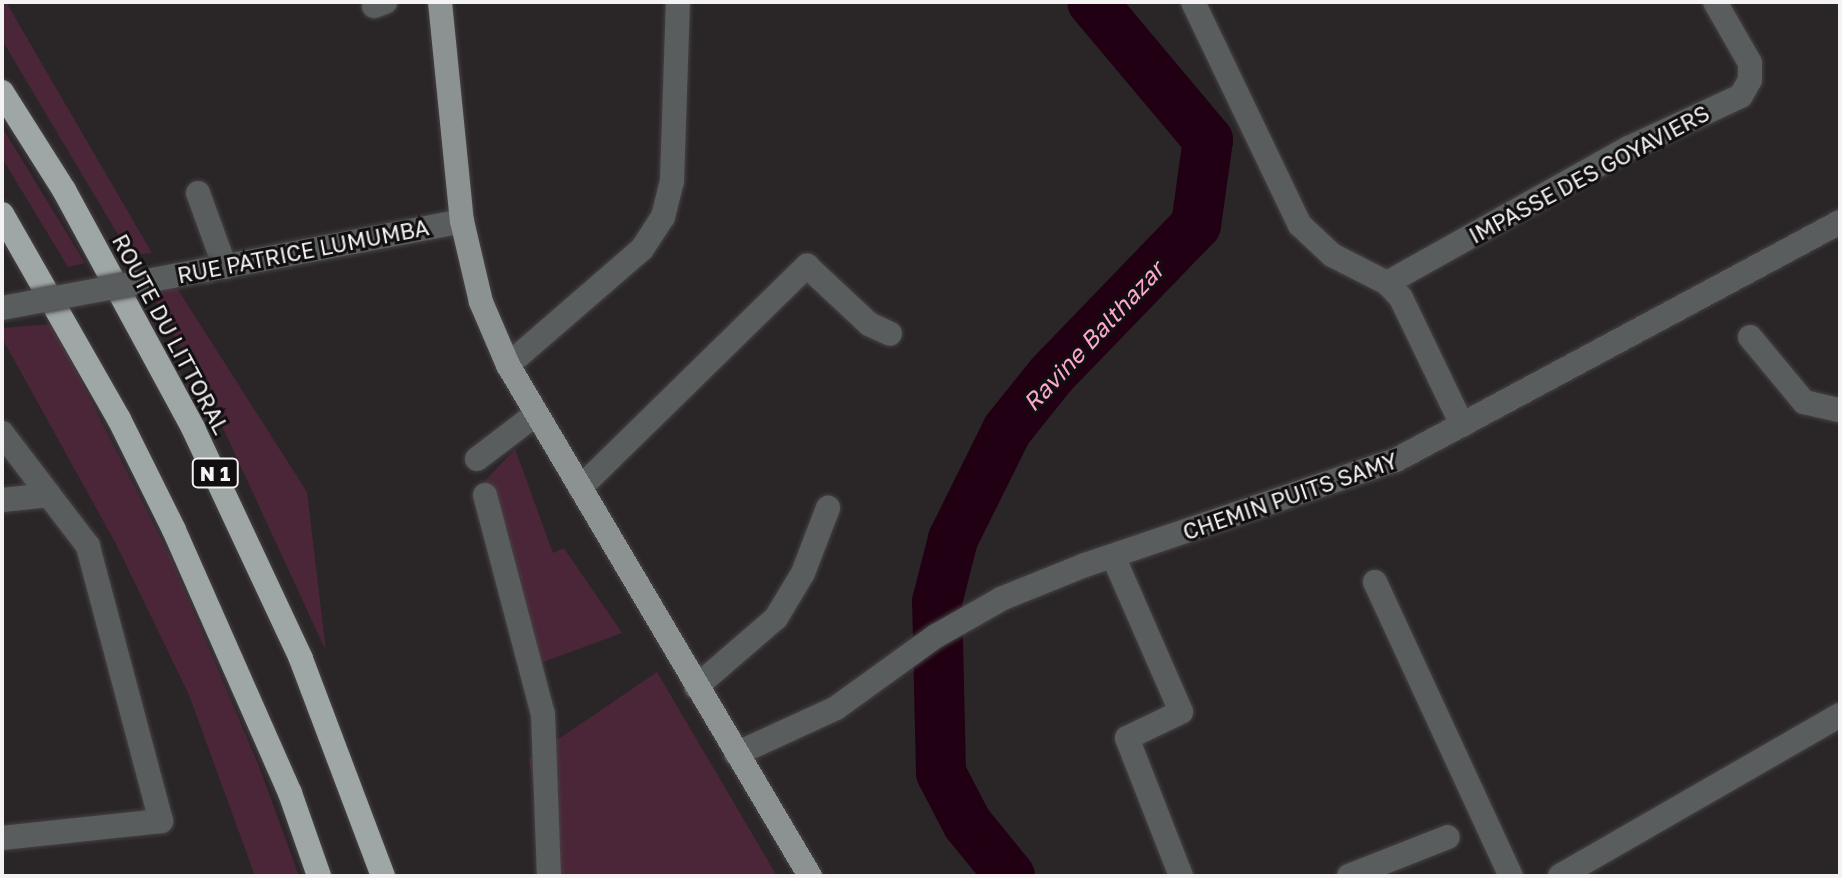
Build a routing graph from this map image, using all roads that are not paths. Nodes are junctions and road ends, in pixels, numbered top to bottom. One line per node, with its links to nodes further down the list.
1 (440, 2): 8 (main road)
2 (678, 2): 15 (street)
3 (1193, 2): 11 (street)
4 (1715, 2): 11 (street, IMPASSE DES GOYAVIERS)
5 (2, 92): 34 (highway, ROUTE DU LITTORAL / N 1)
6 (198, 193): 10 (street)
7 (2, 214): 33 (highway)
8 (462, 221): 10 (street, RUE PATRICE LUMUMBA); 15 (main road)
9 (1840, 222): 18 (street, CHEMIN PUITS SAMY)
10 (215, 268): 12 (street, RUE PATRICE LUMUMBA, bridge)
11 (1387, 283): 18 (street)
12 (2, 308)
13 (890, 334): 21 (street)
14 (1750, 337): 16 (street)
15 (508, 365): 17 (main road)
16 (1840, 410)
17 (536, 414): 20 (street); 21 (main road)
18 (1462, 425): 26 (street, CHEMIN PUITS SAMY)
19 (2, 433): 22 (street)
20 (477, 459)
21 (580, 488): 28 (main road)
22 (49, 495): 24 (street); 32 (street)
23 (485, 495): 35 (street)
24 (2, 500)
25 (828, 508): 28 (street)
26 (1113, 556): 30 (street, CHEMIN PUITS SAMY); 37 (street)
27 (1375, 582): 39 (street)
28 (696, 687): 30 (main road)
29 (1840, 715): 40 (street)
30 (736, 754): 36 (main road)
31 (1448, 837): 38 (street)
32 (2, 838)
33 (319, 876)
34 (383, 876)
35 (549, 876)
36 (810, 876)
37 (1181, 876)
38 (1349, 876)
39 (1511, 876)
40 (1560, 876)

